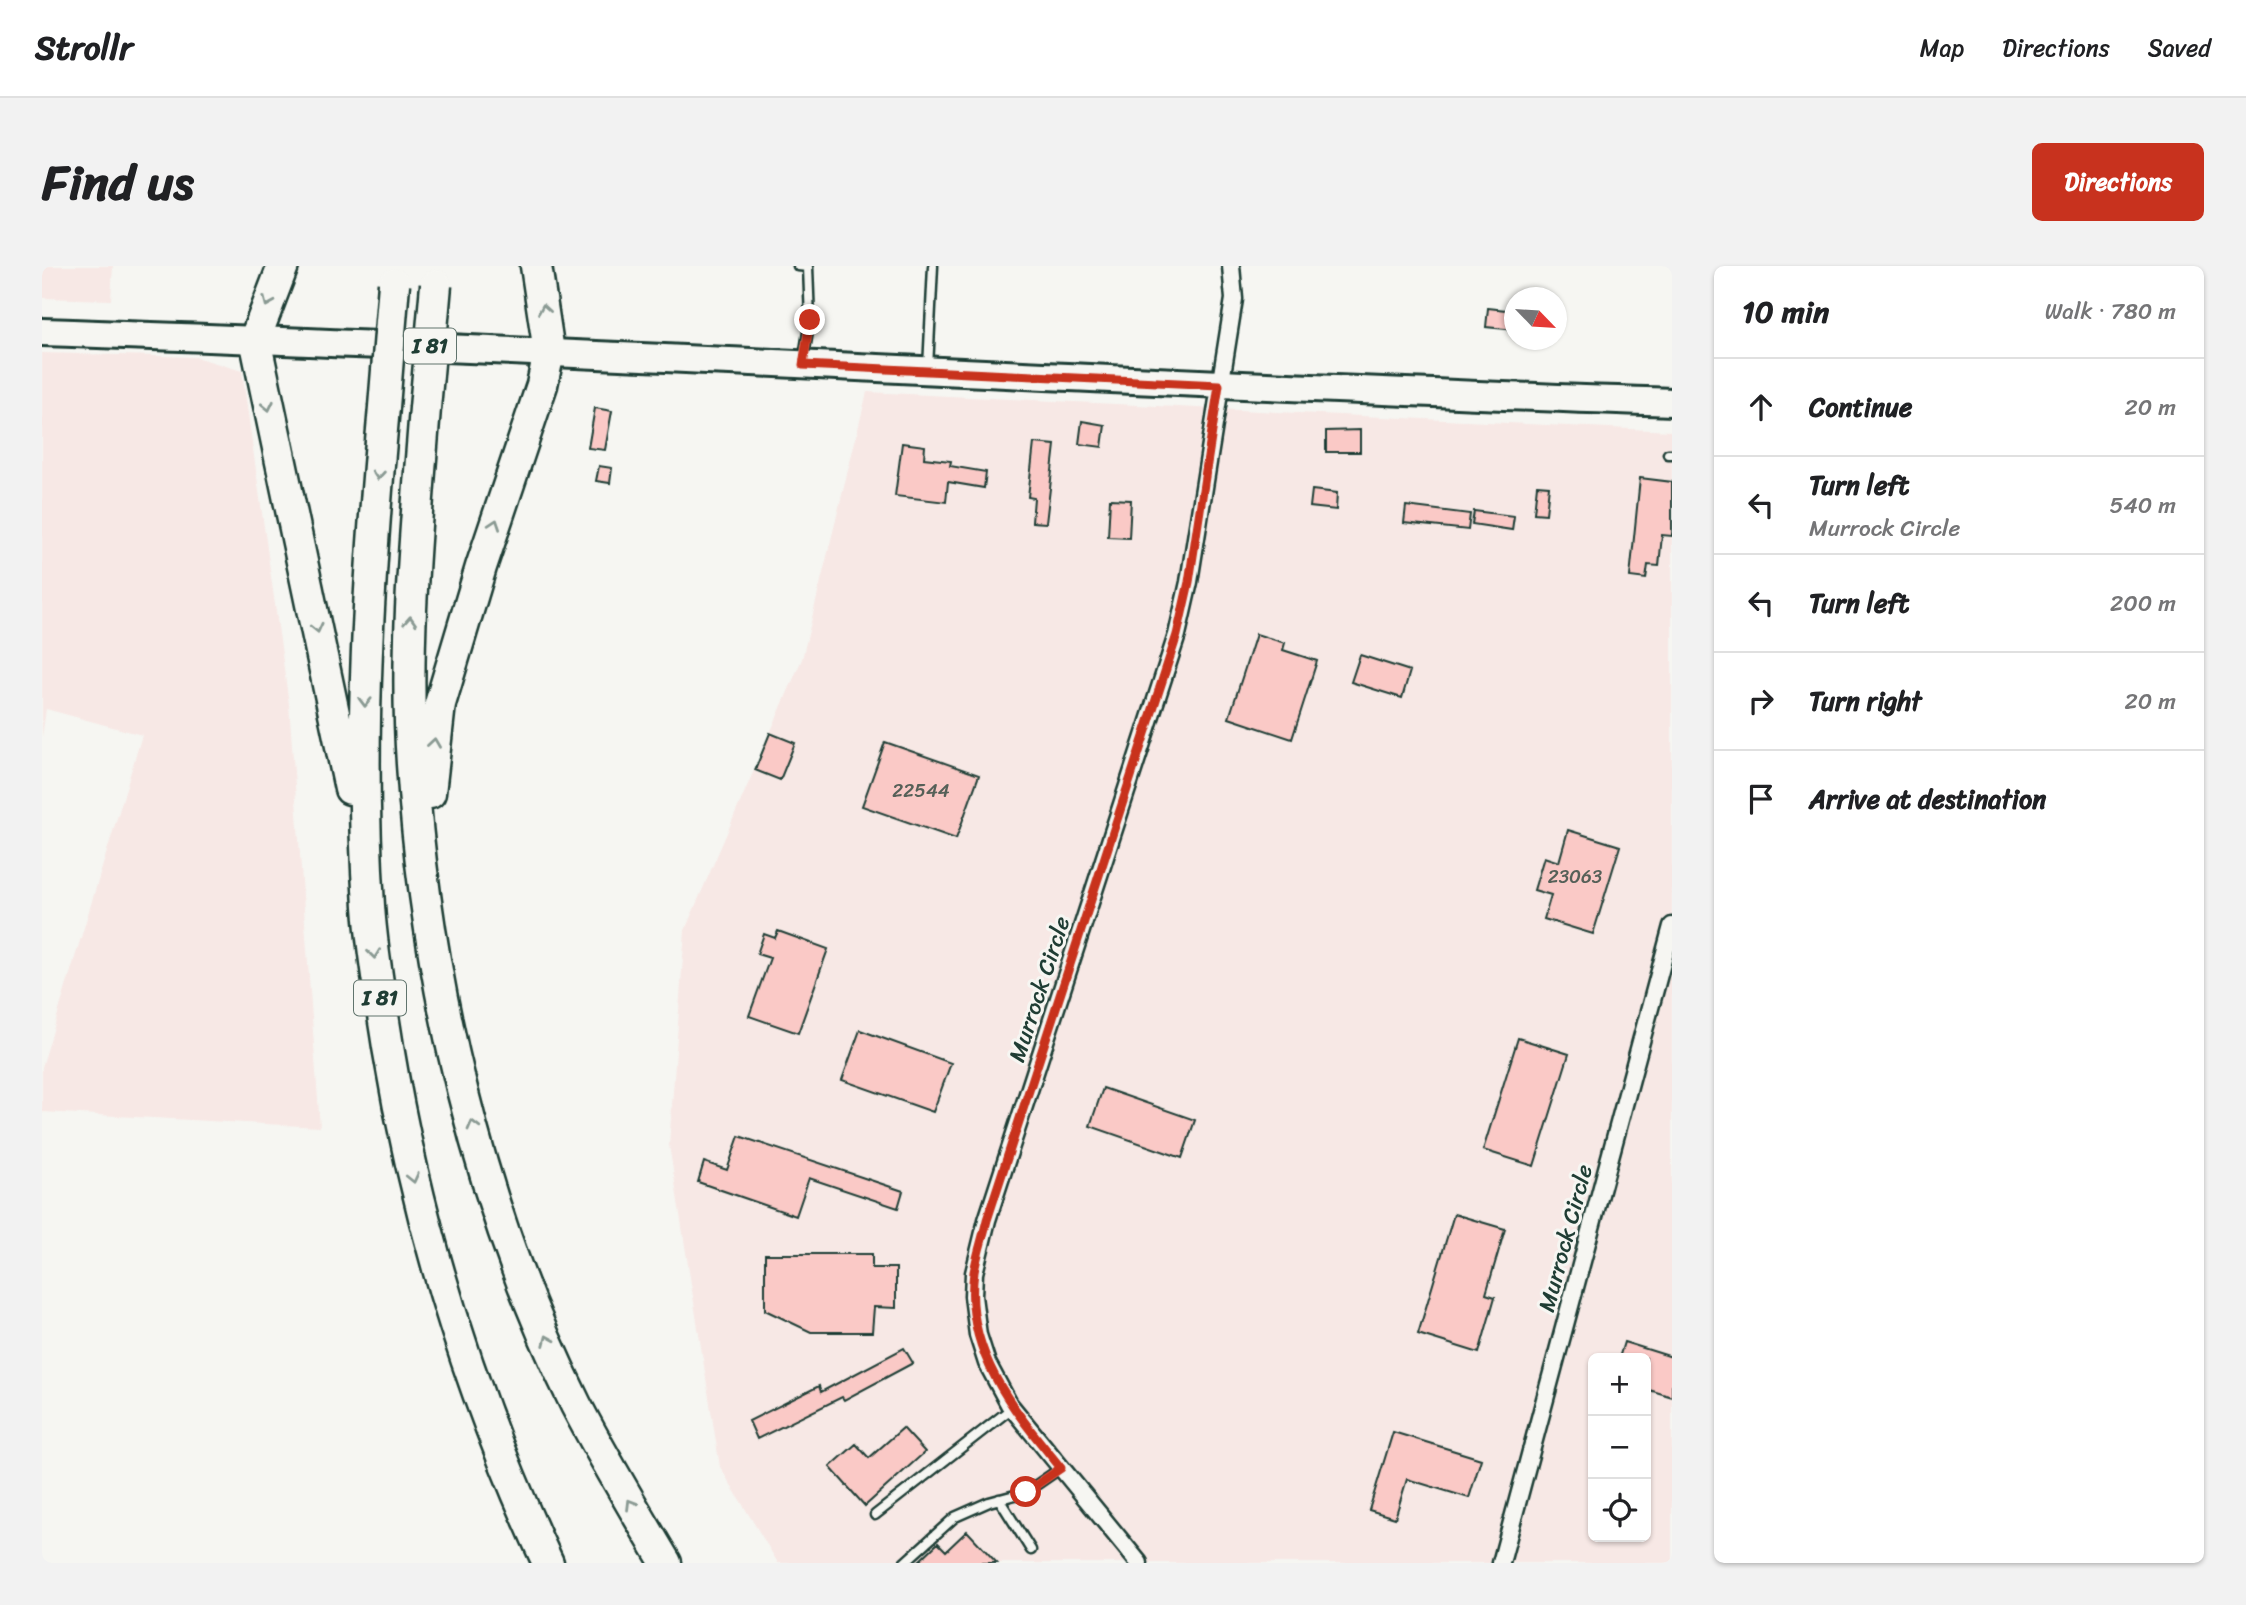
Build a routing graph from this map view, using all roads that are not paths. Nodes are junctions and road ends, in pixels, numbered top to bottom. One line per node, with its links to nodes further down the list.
1 (283, 266): 10 (highway, one-way to 10)
2 (536, 266): 11 (highway, one-way to 2)
3 (798, 266): 4 (lane)
4 (808, 266): 12 (lane)
5 (933, 266): 13 (lane)
6 (1231, 266): 14 (street, Murrock Circle)
7 (395, 275): 16 (highway, I 81, one-way to 16, bridge)
8 (437, 276): 18 (highway, I 81, one-way to 8, bridge)
9 (42, 332): 10 (main road)
10 (255, 339): 11 (main road); 16 (highway, one-way to 16)
11 (549, 352): 12 (main road); 18 (highway, one-way to 11)
12 (803, 365): 13 (main road)
13 (928, 371): 14 (main road)
14 (1219, 385): 15 (main road); 19 (street, Murrock Circle)
15 (1672, 402)
16 (369, 908): 24 (highway, I 81, one-way to 24)
17 (1672, 926): 28 (street, Murrock Circle)
18 (431, 933): 25 (highway, I 81, one-way to 18)
19 (1012, 1408): 20 (street, Murrock Circle); 22 (lane)
20 (1061, 1468): 21 (lane); 27 (street, Murrock Circle)
21 (999, 1499): 23 (lane); 26 (lane)
22 (875, 1515)
23 (1031, 1550)
24 (548, 1563)
25 (666, 1563)
26 (904, 1563)
27 (1139, 1563)
28 (1501, 1563)

